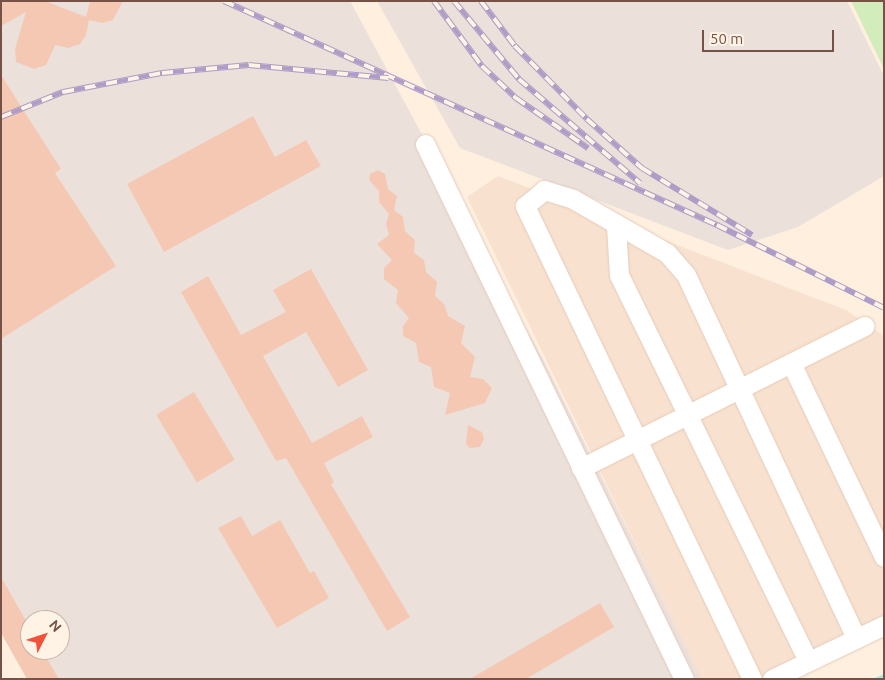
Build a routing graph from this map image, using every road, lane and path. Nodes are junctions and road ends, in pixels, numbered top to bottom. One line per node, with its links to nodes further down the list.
1 (425, 144): 8 (street)
2 (616, 226): 5 (street); 6 (street); 7 (street)
3 (864, 326): 4 (street)
4 (791, 363): 5 (street); 9 (street)
5 (739, 389): 6 (street); 11 (street)
6 (688, 414): 7 (street); 12 (street)
7 (639, 439): 8 (street); 14 (street)
8 (582, 468): 13 (street)
9 (884, 557)
10 (884, 625): 11 (street)
11 (856, 638): 12 (street)
12 (808, 661): 15 (street)
13 (684, 679)
14 (752, 679)
15 (772, 679)

